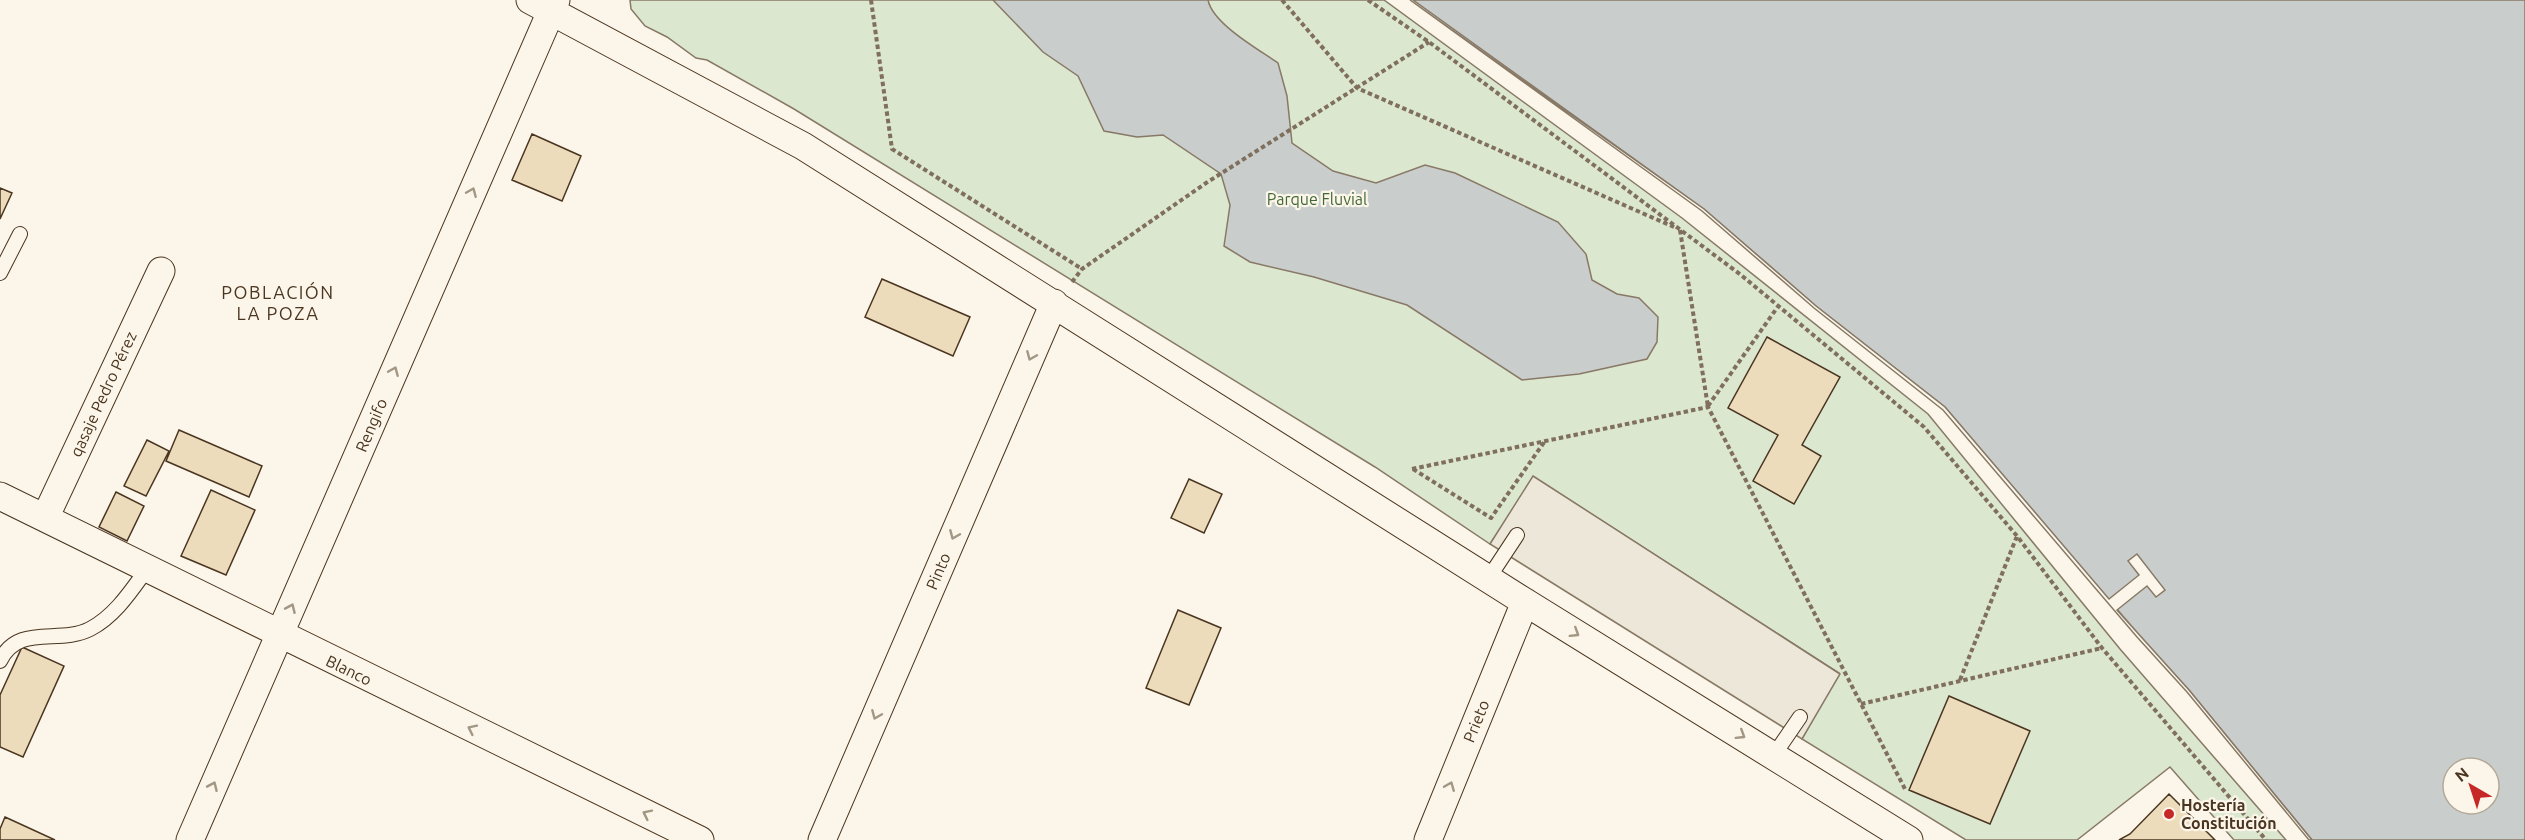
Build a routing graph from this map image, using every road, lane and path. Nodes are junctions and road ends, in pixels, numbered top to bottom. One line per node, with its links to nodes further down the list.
1 (871, 0): 6 (path)
2 (1282, 0): 6 (path)
3 (1368, 0): 5 (path)
4 (545, 3): 11 (street); 22 (street, Rengifo, one-way to 4)
5 (1429, 42): 6 (path); 7 (path)
6 (1357, 88): 7 (path)
7 (1681, 230): 12 (path); 13 (path)
8 (20, 234): 10 (lane)
9 (161, 271): 16 (street, qasaje Pedro Pérez)
10 (0, 273)
11 (1054, 303): 20 (street); 32 (street, Pinto, one-way to 32)
12 (1779, 306): 13 (path); 18 (path)
13 (1708, 407): 14 (path); 26 (path)
14 (1545, 441): 14 (path)
15 (0, 496): 16 (street, Blanco)
16 (45, 518): 19 (street, Blanco)
17 (1517, 536): 20 (lane)
18 (2017, 536): 23 (path); 25 (path)
19 (147, 569): 22 (street, Blanco); 24 (lane)
20 (1488, 579): 21 (street)
21 (1525, 602): 28 (street, one-way to 28); 33 (street, Prieto, one-way to 21)
22 (279, 635): 30 (street, Rengifo, one-way to 22); 31 (street, Blanco, one-way to 22)
23 (2102, 648): 25 (path); 35 (path)
24 (0, 661)
25 (1960, 680): 26 (path)
26 (1861, 704): 29 (path)
27 (1800, 717): 28 (lane)
28 (1774, 756): 34 (street)
29 (1905, 789)
30 (190, 840)
31 (700, 840)
32 (822, 840)
33 (1428, 840)
34 (1909, 840)
35 (2266, 840)

